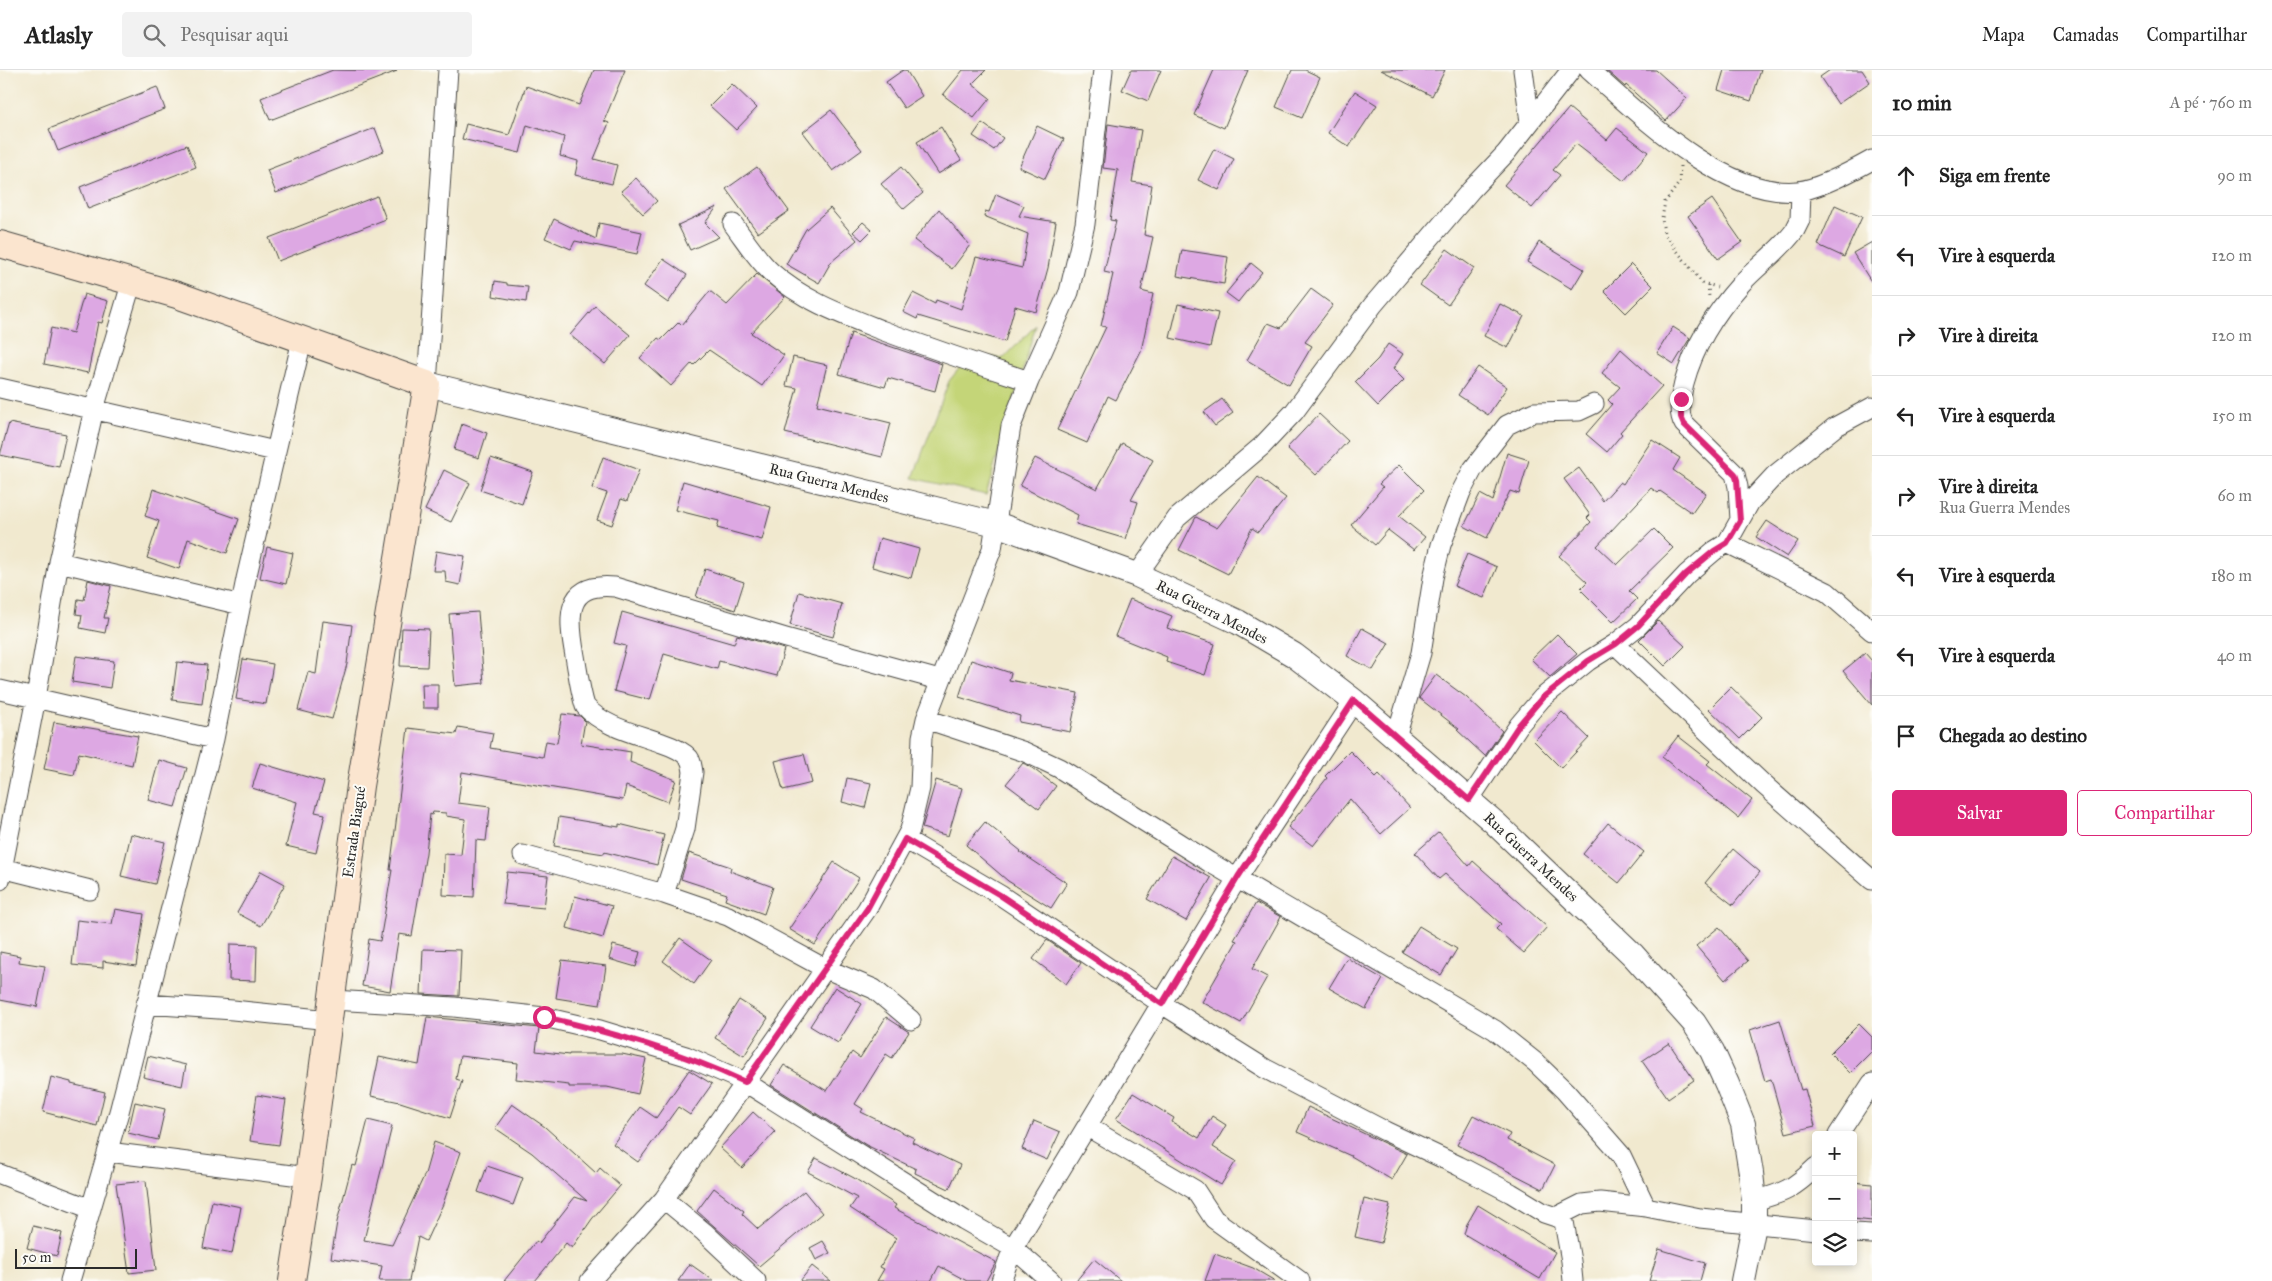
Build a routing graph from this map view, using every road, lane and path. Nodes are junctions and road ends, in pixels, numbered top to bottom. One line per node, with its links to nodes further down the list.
1 (448, 70): 16 (street)
2 (1103, 70): 15 (street)
3 (1523, 70): 6 (street)
4 (1571, 70): 6 (street)
5 (1589, 70): 7 (street)
6 (1530, 122): 26 (street)
7 (1677, 146): 9 (street); 13 (path)
8 (1872, 160): 9 (street)
9 (1801, 191): 13 (street)
10 (733, 224): 15 (street)
11 (0, 244): 12 (main road)
12 (132, 281): 14 (main road); 20 (street)
13 (1741, 284): 22 (street)
14 (302, 340): 16 (main road); 21 (street)
15 (1029, 381): 23 (street)
16 (427, 384): 23 (street, Rua Guerra Mendes); 49 (main road, Estrada Biagué)
17 (0, 388): 20 (street)
18 (1594, 404): 35 (street)
19 (1872, 408): 22 (street)
20 (94, 409): 21 (street); 25 (street)
21 (275, 451): 27 (street)
22 (1740, 521): 24 (street)
23 (996, 524): 26 (street, Rua Guerra Mendes); 30 (street)
24 (1727, 543): 28 (street); 29 (street)
25 (59, 562): 27 (street); 32 (street)
26 (1137, 575): 33 (street, Rua Guerra Mendes)
27 (240, 605): 36 (street)
28 (1872, 631)
29 (1616, 644): 37 (street); 43 (street)
30 (940, 680): 34 (street); 45 (street)
31 (0, 690): 32 (street)
32 (36, 698): 36 (street); 38 (street)
33 (1354, 700): 35 (street, Rua Guerra Mendes); 42 (street)
34 (926, 719): 39 (street); 42 (street)
35 (1396, 737): 37 (street, Rua Guerra Mendes)
36 (214, 738): 47 (street)
37 (1469, 800): 60 (street, Rua Guerra Mendes)
38 (6, 814): 41 (street)
39 (905, 839): 46 (street); 48 (street)
40 (523, 855): 45 (street)
41 (1, 874): 44 (street)
42 (1238, 877): 48 (street); 61 (street)
43 (1872, 880)
44 (90, 890)
45 (664, 894): 46 (street)
46 (824, 968): 50 (street); 51 (street)
47 (146, 1004): 49 (street); 55 (street)
48 (1162, 1004): 53 (street); 63 (street)
49 (330, 1010): 51 (street); 58 (main road, Estrada Biagué)
50 (911, 1020)
51 (745, 1082): 59 (street); 68 (street)
52 (1872, 1083): 54 (street)
53 (1088, 1127): 68 (street); 75 (street)
54 (1841, 1131)
55 (108, 1152): 58 (street); 62 (street)
56 (1812, 1171): 60 (street)
57 (0, 1174): 62 (street)
58 (308, 1177): 70 (main road, Estrada Biagué)
59 (664, 1198): 71 (street); 72 (street)
60 (1754, 1201): 64 (street, Rua Guerra Mendes)
61 (1646, 1207): 63 (street); 64 (street)
62 (91, 1209): 69 (street)
63 (1563, 1216): 76 (street)
64 (1754, 1225): 65 (street); 77 (street, Rua Guerra Mendes)
65 (1812, 1230)
66 (1857, 1233): 67 (street)
67 (1872, 1234)
68 (1013, 1248): 73 (street); 74 (street)
69 (70, 1281)
70 (292, 1281)
71 (590, 1281)
72 (756, 1281)
73 (1001, 1281)
74 (1051, 1281)
75 (1300, 1281)
76 (1573, 1281)
77 (1743, 1281)

